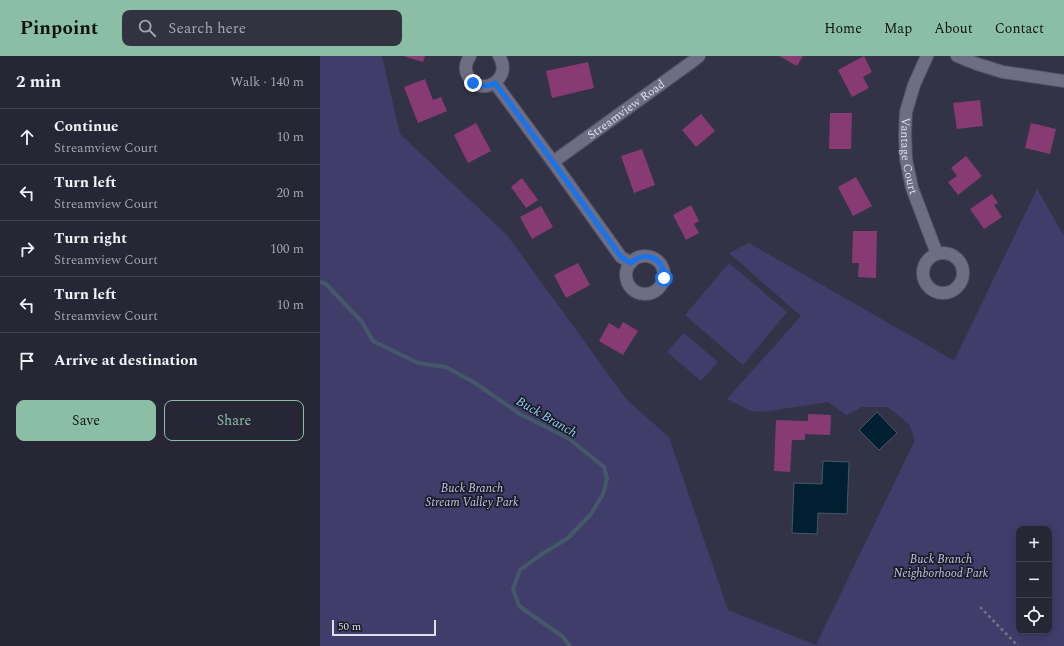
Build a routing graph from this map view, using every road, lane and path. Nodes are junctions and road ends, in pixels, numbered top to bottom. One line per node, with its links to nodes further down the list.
1 (470, 56): 7 (street)
2 (498, 56): 7 (street)
3 (698, 56): 8 (street, Streamview Road)
4 (927, 56): 9 (street, Vantage Court)
5 (957, 56): 6 (street)
6 (1064, 81)
7 (495, 83): 8 (street)
8 (553, 162): 10 (street)
9 (937, 254)
10 (631, 263)
11 (980, 607): 12 (path)
12 (1018, 646)

